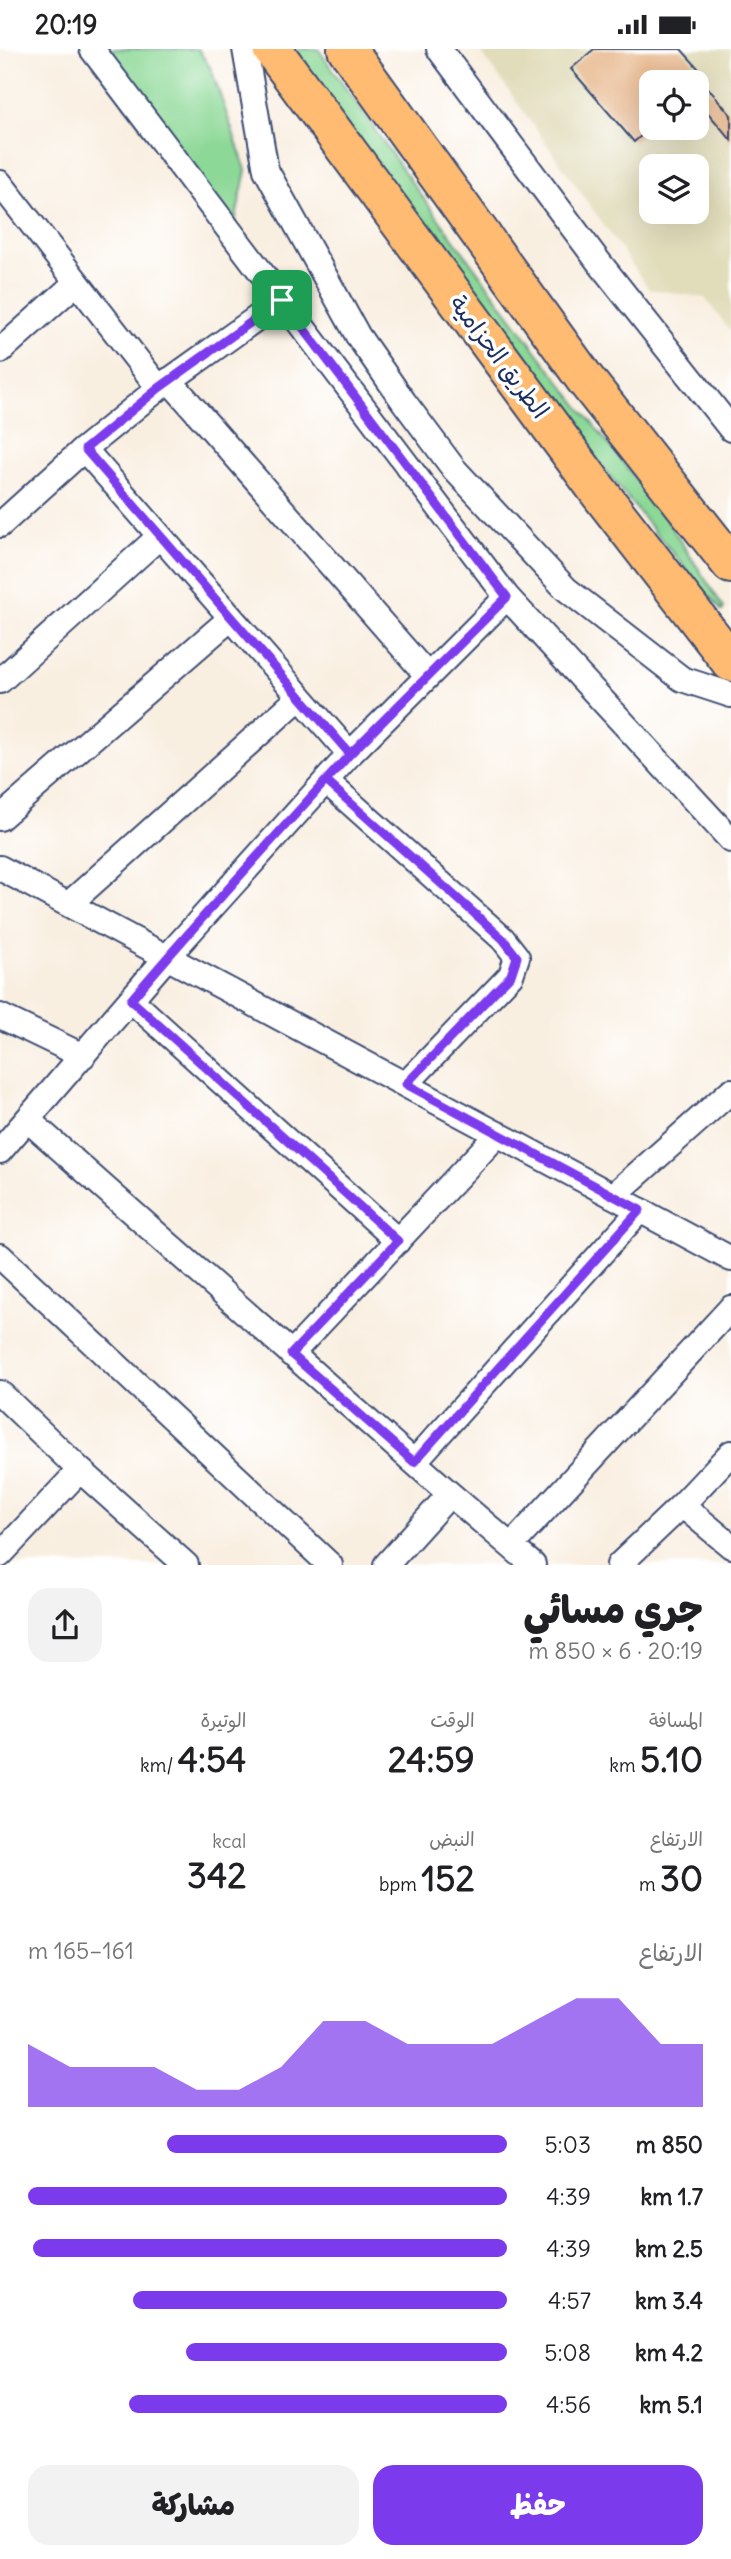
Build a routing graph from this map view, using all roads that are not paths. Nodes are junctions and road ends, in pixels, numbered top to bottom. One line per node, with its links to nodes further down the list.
1 (92, 49): 8 (street)
2 (245, 49): 21 (street)
3 (272, 49): 18 (highway, الطريق الحزامية)
4 (347, 49): 15 (highway)
5 (439, 49): 11 (street)
6 (0, 183): 7 (street)
7 (77, 282): 9 (street); 10 (street)
8 (282, 300): 10 (street); 16 (street)
9 (0, 351)
10 (164, 384): 12 (street); 19 (street)
11 (731, 429)
12 (85, 449): 13 (street); 14 (street)
13 (0, 525)
14 (160, 536): 17 (street); 20 (street)
15 (731, 564)
16 (507, 597): 19 (street); 26 (street)
17 (232, 618): 22 (street); 25 (street)
18 (731, 662)
19 (427, 675): 23 (street)
20 (0, 681)
21 (731, 695)
22 (300, 697): 23 (street); 28 (street)
23 (350, 754): 24 (street)
24 (326, 781): 29 (street); 33 (street)
25 (0, 818)
26 (731, 840)
27 (0, 868): 28 (street)
28 (69, 904): 29 (street)
29 (168, 956): 30 (street); 33 (street)
30 (131, 1000): 32 (street); 40 (street)
31 (0, 1016): 32 (street)
32 (83, 1056): 35 (street)
33 (406, 1084): 36 (street)
34 (731, 1091): 38 (street)
35 (28, 1120): 37 (street); 44 (street)
36 (498, 1134): 38 (street); 40 (street)
37 (0, 1151)
38 (613, 1196): 39 (street)
39 (640, 1210): 42 (street); 47 (street)
40 (398, 1241): 44 (street)
41 (0, 1256): 55 (street)
42 (731, 1259)
43 (731, 1308): 51 (street)
44 (291, 1354): 47 (street)
45 (0, 1393): 48 (street)
46 (731, 1453): 50 (street)
47 (414, 1462): 49 (street)
48 (79, 1470): 53 (street); 54 (street)
49 (450, 1494): 51 (street); 56 (street)
50 (682, 1506): 52 (street); 58 (street)
51 (511, 1546): 57 (street)
52 (731, 1546)
53 (2, 1550)
54 (186, 1565)
55 (330, 1565)
56 (386, 1565)
57 (533, 1565)
58 (620, 1565)

